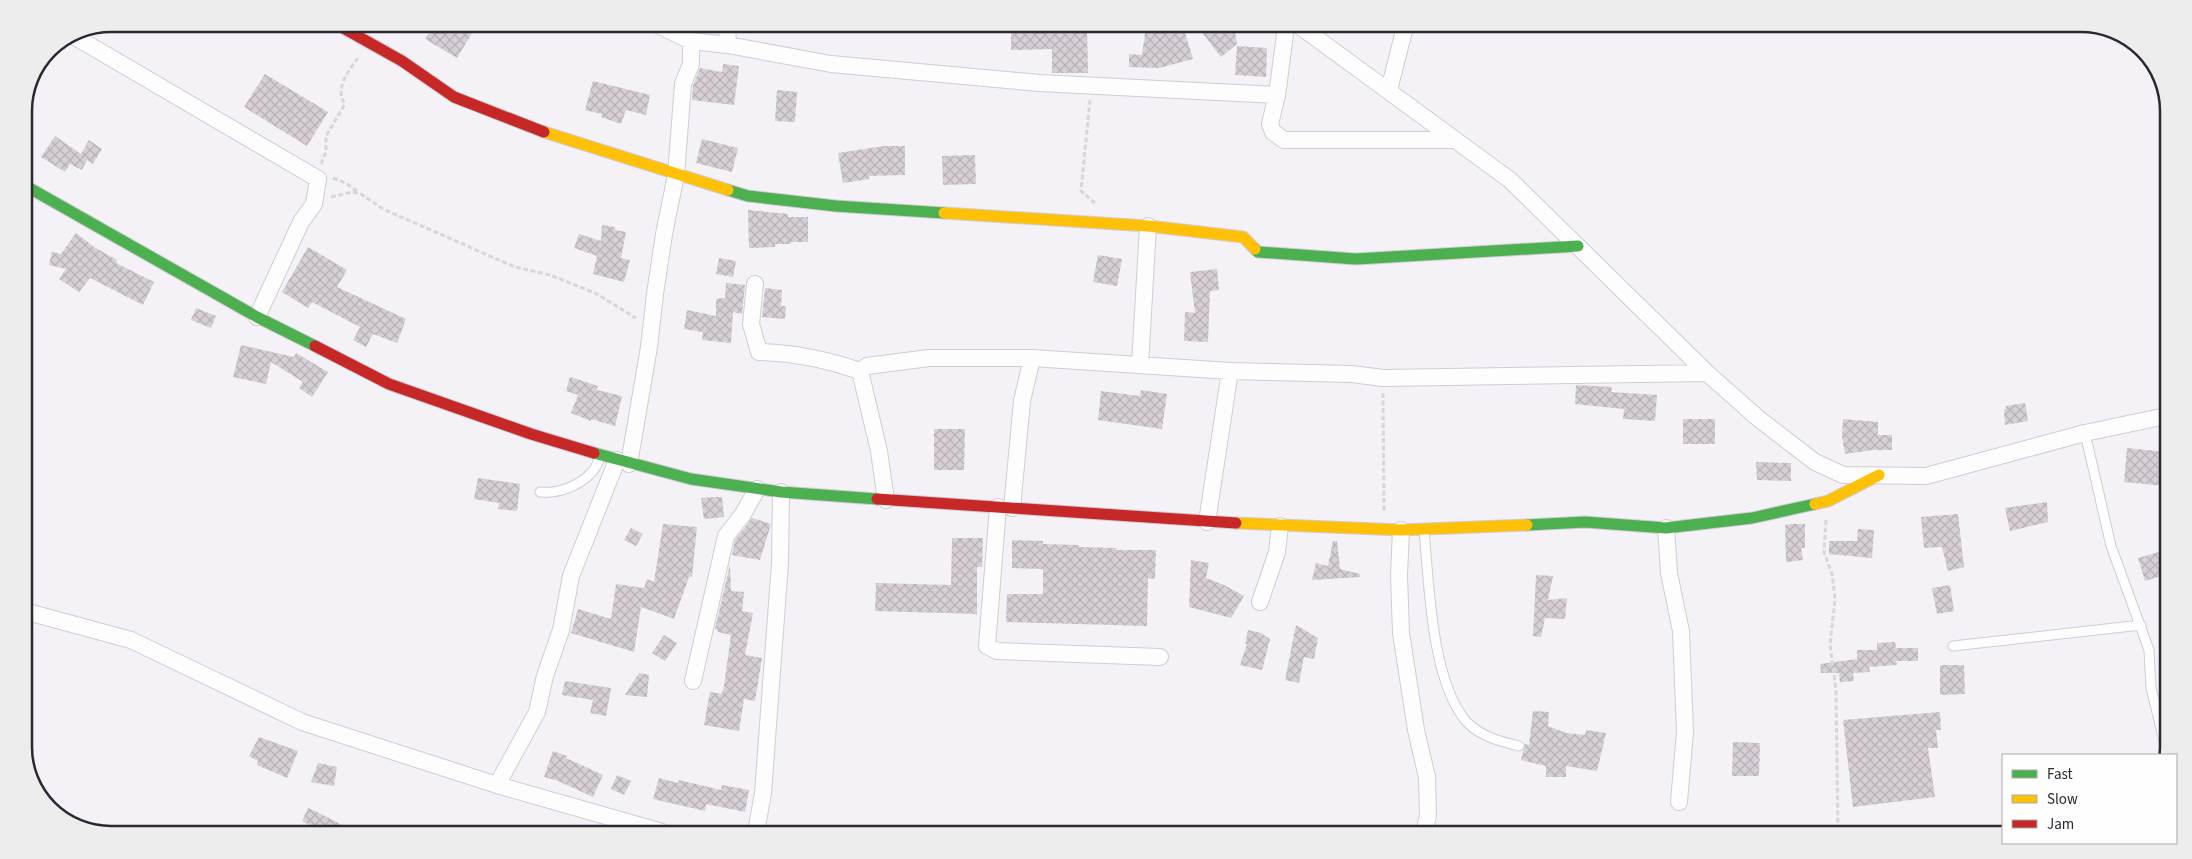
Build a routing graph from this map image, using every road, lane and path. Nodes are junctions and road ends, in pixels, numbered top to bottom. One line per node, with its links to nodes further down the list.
1 (350, 32): 8 (street)
2 (672, 32): 9 (street)
3 (727, 32): 10 (street)
4 (1285, 32): 13 (street)
5 (1308, 32): 12 (street)
6 (1404, 32): 12 (street)
7 (80, 40): 16 (street)
8 (364, 40): 15 (street); 16 (path)
9 (691, 41): 10 (street); 15 (street)
10 (728, 45): 11 (street)
11 (1091, 85): 13 (street); 20 (path)
12 (1389, 90): 14 (street)
13 (1277, 95): 14 (street)
14 (1456, 140): 22 (street)
15 (676, 176): 20 (street); 25 (street)
16 (318, 180): 18 (path); 19 (street)
17 (32, 190): 24 (street)
18 (360, 194): 19 (path); 25 (path)
19 (314, 204): 24 (street)
20 (1095, 221): 21 (street)
21 (1148, 226): 22 (street); 27 (street)
22 (1578, 246): 30 (street)
23 (755, 284): 29 (street)
24 (257, 317): 34 (street)
25 (652, 332): 34 (street)
26 (1032, 358): 27 (street); 29 (street); 41 (street)
27 (1140, 365): 28 (street)
28 (1230, 371): 31 (street); 42 (street)
29 (860, 372): 39 (street)
30 (1707, 373): 31 (street); 35 (street)
31 (1383, 378): 46 (path)
32 (2159, 417): 33 (street)
33 (2085, 433): 35 (street); 50 (lane)
34 (616, 460): 36 (street); 37 (lane); 56 (street)
35 (1879, 475): 40 (street)
36 (757, 489): 38 (street); 53 (street)
37 (540, 492)
38 (781, 492): 39 (street); 59 (street)
39 (886, 500): 41 (street)
40 (1828, 501): 44 (street); 61 (path)
41 (1005, 508): 42 (street); 52 (street)
42 (1207, 522): 43 (street)
43 (1280, 526): 46 (street); 48 (street)
44 (1666, 528): 45 (street); 57 (street)
45 (1424, 529): 47 (street); 55 (lane)
46 (1384, 530): 47 (street)
47 (1401, 530): 60 (street)
48 (1260, 602)
49 (33, 613): 56 (street)
50 (2140, 625): 51 (lane); 54 (lane)
51 (1953, 646)
52 (1160, 657)
53 (693, 681)
54 (2160, 725)
55 (1519, 746)
56 (497, 785): 58 (street)
57 (1679, 802)
58 (641, 826)
59 (757, 826)
60 (1426, 826)
61 (1838, 826)

